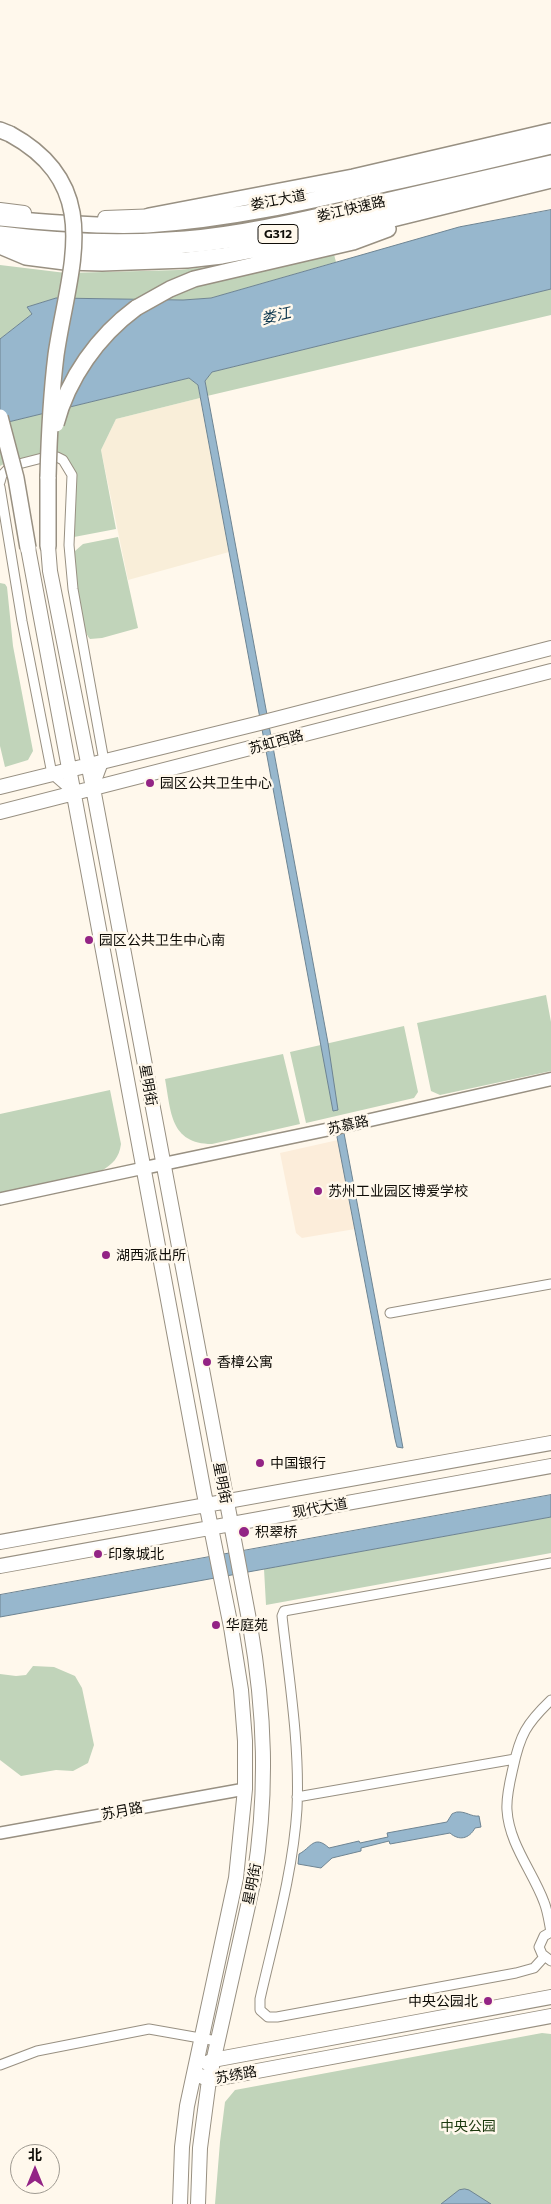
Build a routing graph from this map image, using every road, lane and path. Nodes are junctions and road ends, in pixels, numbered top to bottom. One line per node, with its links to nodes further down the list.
1 (0, 130): 15 (highway, bridge)
2 (551, 130): 10 (highway)
3 (551, 138): 10 (main road, 娄江大道 / G312)
4 (551, 146): 11 (highway, 娄江快速路)
5 (551, 163): 12 (highway, 娄江快速路)
6 (551, 172): 13 (main road, G312)
7 (551, 180): 8 (highway)
8 (458, 204): 13 (highway); 15 (highway, bridge)
9 (0, 210): 10 (main road, 娄江大道 / G312)
10 (146, 217)
11 (0, 218)
12 (0, 234)
13 (0, 245)
14 (0, 417): 19 (highway, bridge)
15 (48, 477): 18 (highway)
16 (0, 482): 22 (street)
17 (0, 487): 25 (street)
18 (48, 546): 23 (main road, 星明街)
19 (28, 548): 24 (main road, 星明街)
20 (551, 648): 22 (main road, 苏虹西路)
21 (551, 671): 27 (main road, 苏虹西路)
22 (104, 761): 23 (main road, 苏虹西路); 27 (street)
23 (89, 764): 24 (main road, 苏虹西路); 27 (main road, 星明街)
24 (70, 770): 25 (main road, 苏虹西路); 28 (main road, 星明街)
25 (52, 774): 26 (main road, 苏虹西路); 28 (street)
26 (0, 788)
27 (93, 788): 28 (main road, 苏虹西路); 31 (main road, 星明街)
28 (74, 793): 29 (main road, 苏虹西路); 32 (main road, 星明街)
29 (0, 812)
30 (551, 1079): 31 (main road, 苏慕路)
31 (163, 1165): 32 (main road, 苏慕路); 38 (main road, 星明街)
32 (144, 1168): 33 (street); 39 (main road, 星明街)
33 (0, 1199)
34 (551, 1284): 35 (street)
35 (390, 1313)
36 (551, 1443): 38 (main road, 现代大道)
37 (551, 1466): 40 (main road, 现代大道)
38 (226, 1501): 39 (main road, 现代大道); 40 (main road, 星明街)
39 (206, 1505): 41 (main road, 星明街); 42 (main road, 现代大道)
40 (230, 1524): 41 (main road, 现代大道); 55 (main road, 星明街)
41 (211, 1528): 44 (main road, 现代大道); 47 (main road, 星明街)
42 (0, 1542)
43 (551, 1563): 48 (street)
44 (0, 1566)
45 (551, 1700): 46 (street)
46 (515, 1759): 48 (street); 50 (street)
47 (245, 1788): 49 (street, 苏月路); 54 (main road, 星明街)
48 (297, 1797): 51 (street)
49 (0, 1833)
50 (551, 1932): 51 (street)
51 (548, 1959)
52 (551, 1996): 56 (main road, 苏绣路)
53 (551, 2016): 59 (main road, 苏绣路)
54 (200, 2037): 55 (street); 57 (street); 58 (main road, 星明街)
55 (217, 2041): 56 (main road, 星明街)
56 (212, 2060): 58 (main road, 苏绣路); 59 (main road, 星明街)
57 (0, 2065)
58 (194, 2072): 59 (main road, 苏绣路); 60 (main road, 星明街)
59 (209, 2080): 61 (main road, 星明街)
60 (180, 2204)
61 (198, 2204)

